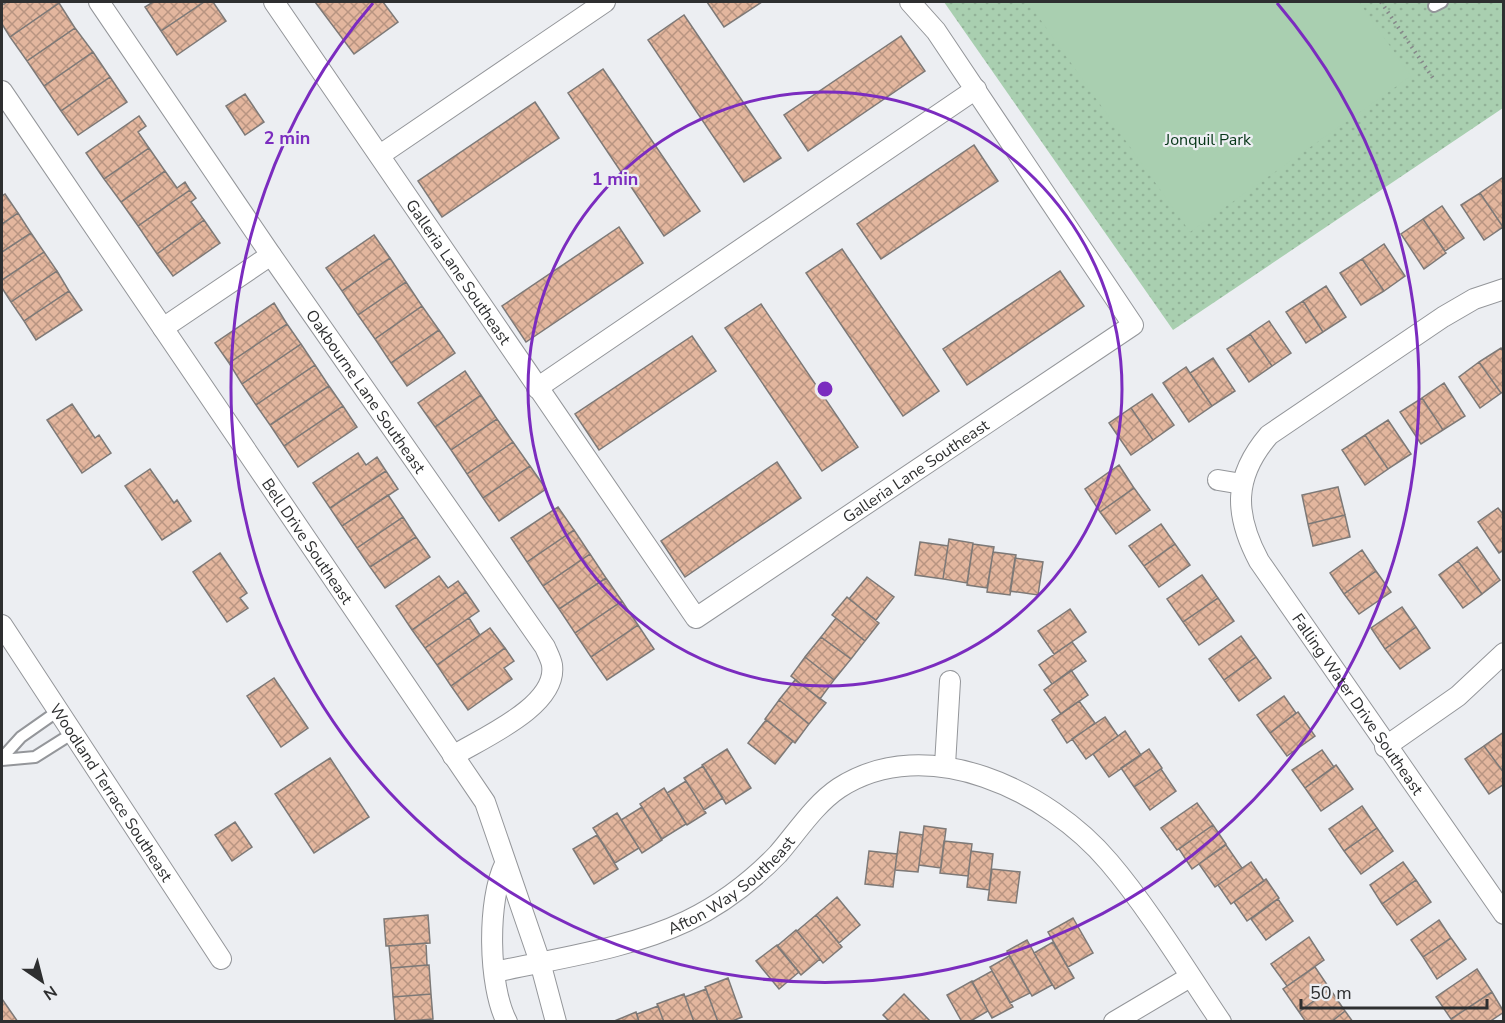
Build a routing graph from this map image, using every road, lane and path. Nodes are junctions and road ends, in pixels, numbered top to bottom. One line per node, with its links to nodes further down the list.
1 (99, 2): 10 (street, Oakbourne Lane Southeast)
2 (274, 2): 9 (street, Galleria Lane Southeast)
3 (605, 2): 9 (street)
4 (910, 2): 7 (street, Galleria Lane Southeast)
5 (1381, 2): 6 (path)
6 (1435, 81)
7 (976, 89): 13 (street); 13 (street, Galleria Lane Southeast)
8 (2, 91): 12 (street, Bell Drive Southeast)
9 (380, 155): 13 (street, Galleria Lane Southeast)
10 (271, 255): 12 (street); 22 (street, Oakbourne Lane Southeast)
11 (1503, 289): 15 (street, Falling Water Drive Southeast)
12 (163, 328): 22 (street, Bell Drive Southeast)
13 (537, 388)
14 (1218, 480): 15 (street)
15 (1242, 484): 21 (street, Falling Water Drive Southeast)
16 (2, 625): 19 (street, Woodland Terrace Southeast)
17 (1503, 653): 21 (street)
18 (950, 681): 24 (street)
19 (58, 711): 20 (street, Woodland Terrace Southeast); 23 (lane)
20 (73, 734): 23 (lane); 27 (street, Woodland Terrace Southeast)
21 (1385, 747): 26 (street, Falling Water Drive Southeast)
22 (453, 756): 25 (street, Bell Drive Southeast)
23 (2, 759)
24 (945, 765): 28 (street, Afton Way Southeast); 30 (street, Afton Way Southeast)
25 (505, 864): 28 (street, Bell Drive Southeast); 29 (street)
26 (1503, 914)
27 (221, 959)
28 (540, 962): 29 (street, Afton Way Southeast); 32 (street, Bell Drive Southeast)
29 (495, 972): 31 (street)
30 (1190, 977): 33 (street); 34 (street, Afton Way Southeast)
31 (507, 1022)
32 (555, 1022)
33 (1114, 1022)
34 (1221, 1022)

